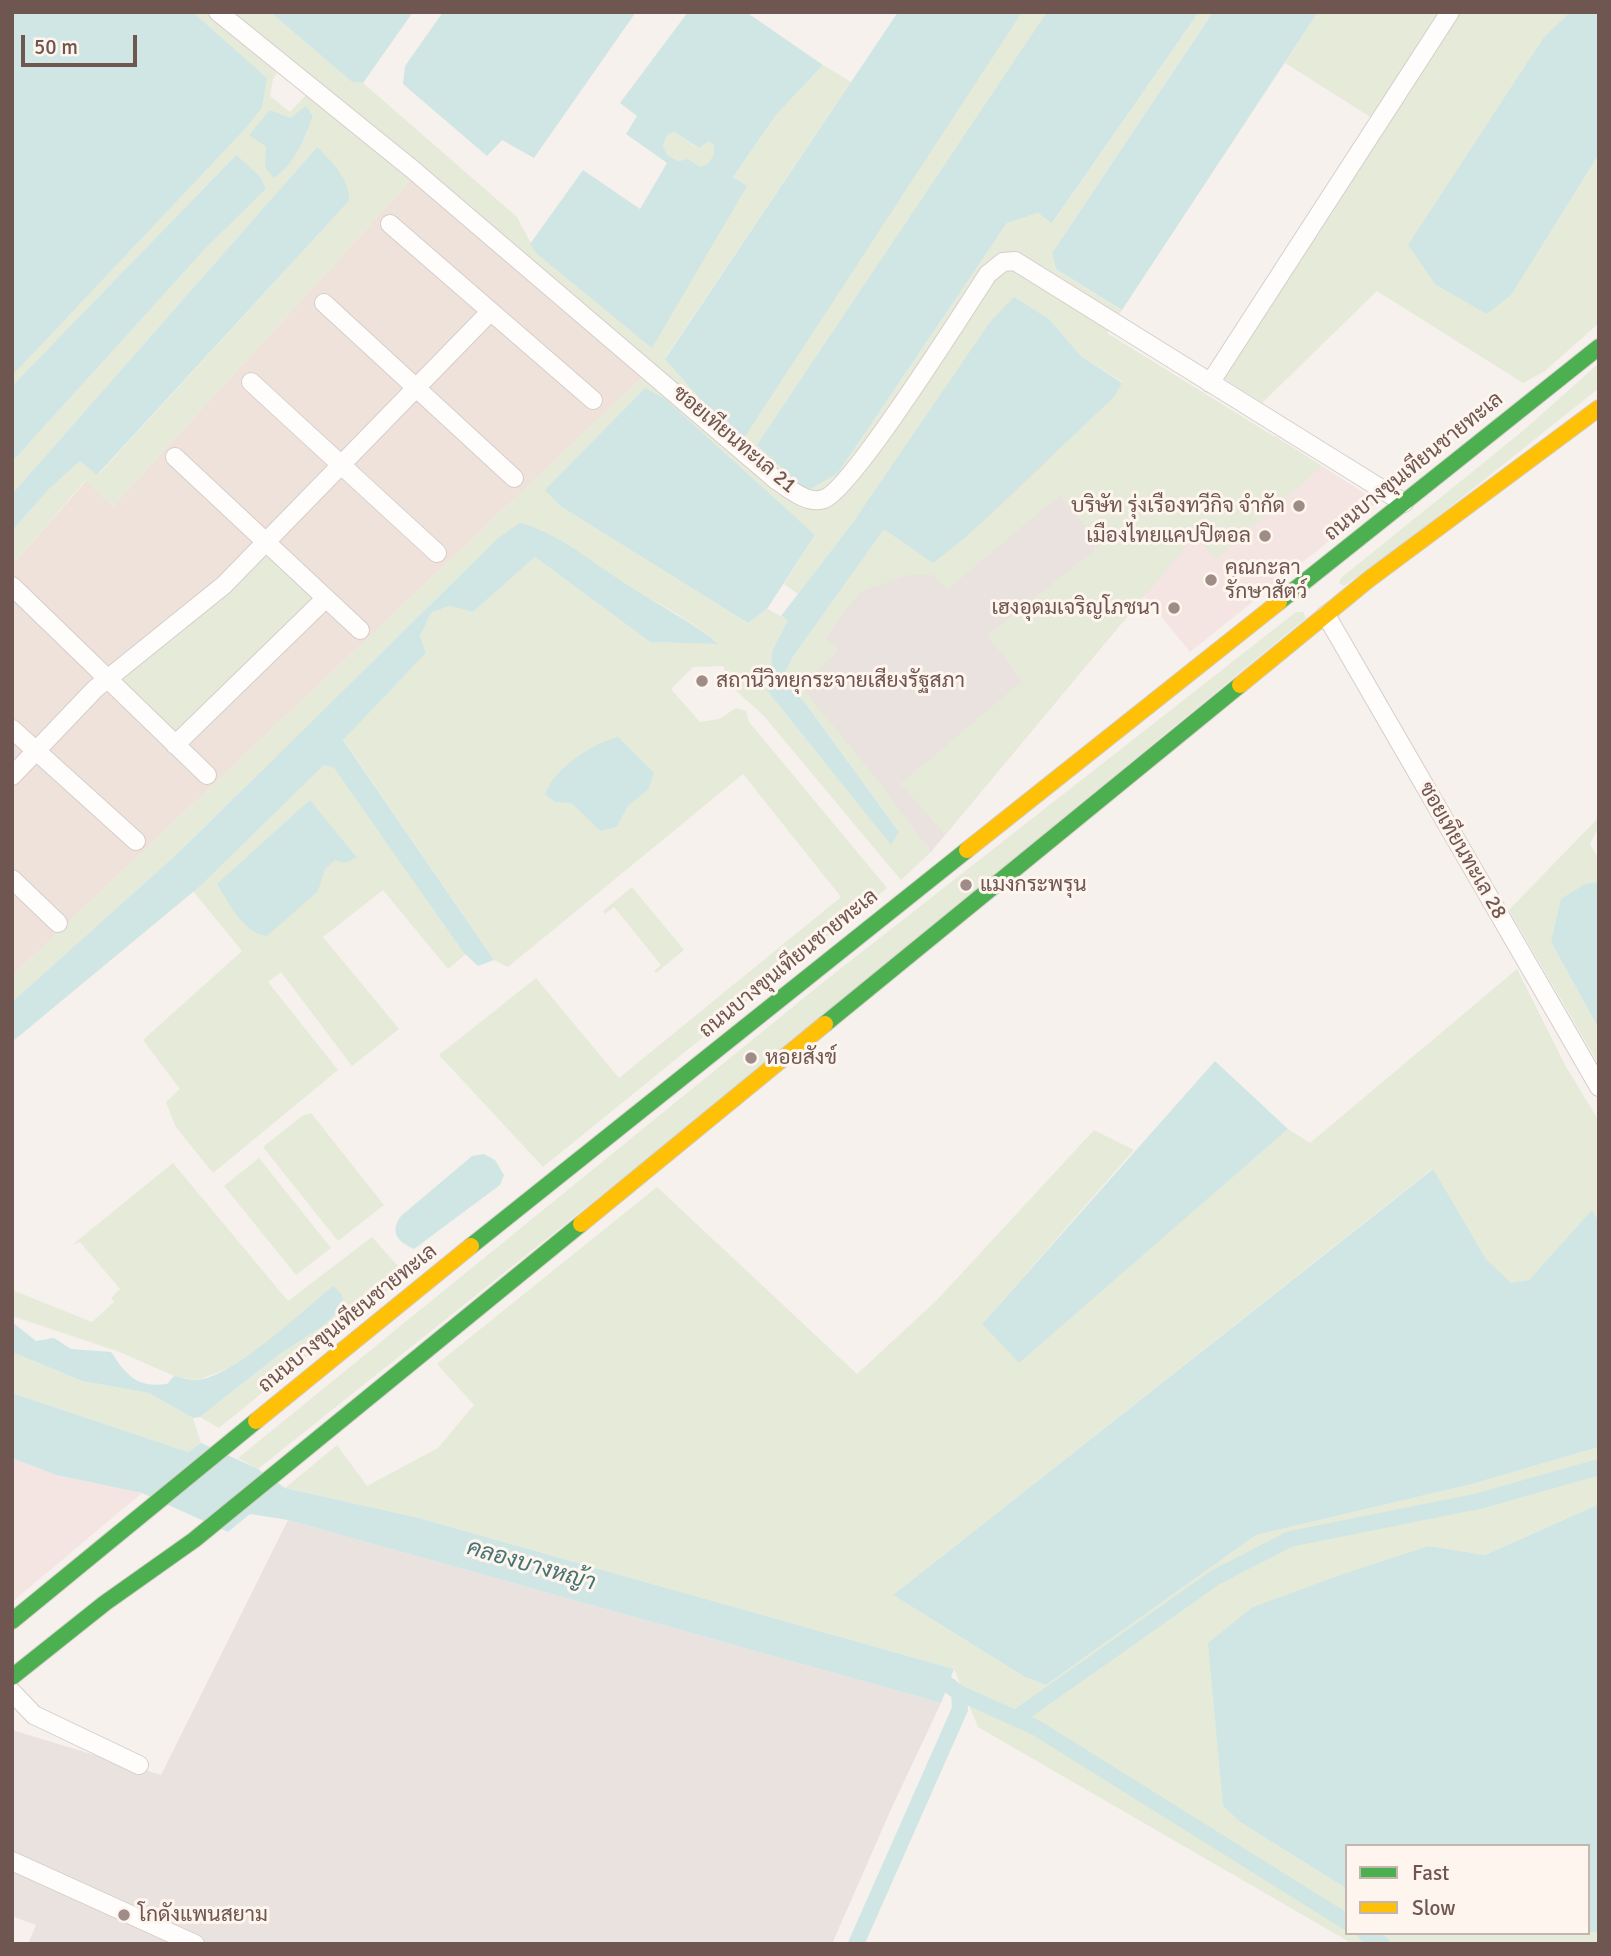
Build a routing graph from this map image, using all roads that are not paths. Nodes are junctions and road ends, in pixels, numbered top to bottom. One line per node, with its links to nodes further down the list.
1 (218, 12): 9 (street, ซอยเทียนทะเล 21)
2 (1450, 12): 9 (street)
3 (390, 224): 5 (street)
4 (324, 303): 10 (street)
5 (490, 312): 10 (street); 11 (street)
6 (1599, 347): 7 (main road, ถนนบางขุนเทียนชายทะเล)
7 (1572, 369): 16 (main road, ถนนบางขุนเทียนชายทะเล); 20 (main road)
8 (251, 382): 14 (street)
9 (1210, 383): 16 (street, ซอยเทียนทะเล 21)
10 (416, 388): 14 (street); 15 (street)
11 (593, 400)
12 (1599, 408): 20 (main road)
13 (175, 457): 17 (street)
14 (341, 465): 17 (street); 18 (street)
15 (514, 478)
16 (1404, 503): 31 (main road, ถนนบางขุนเทียนชายทะเล)
17 (266, 542): 21 (street); 25 (street)
18 (437, 553)
19 (12, 586): 25 (street)
20 (1361, 586): 22 (main road)
21 (327, 598): 24 (street); 27 (street)
22 (1326, 615): 23 (main road); 35 (street, ซอยเทียนทะเล 28)
23 (1309, 629): 31 (main road); 37 (main road)
24 (360, 630)
25 (108, 679): 27 (street); 28 (street)
26 (12, 729): 28 (street)
27 (175, 745): 29 (street)
28 (36, 751): 30 (street); 32 (street)
29 (207, 775)
30 (12, 776)
31 (1003, 823): 36 (main road, ถนนบางขุนเทียนชายทะเล)
32 (136, 841)
33 (12, 879): 34 (street)
34 (58, 923)
35 (1599, 1087)
36 (12, 1622)
37 (12, 1677)
38 (12, 1692): 39 (street)
39 (139, 1765)
40 (12, 1861): 41 (street)
41 (195, 1944)

